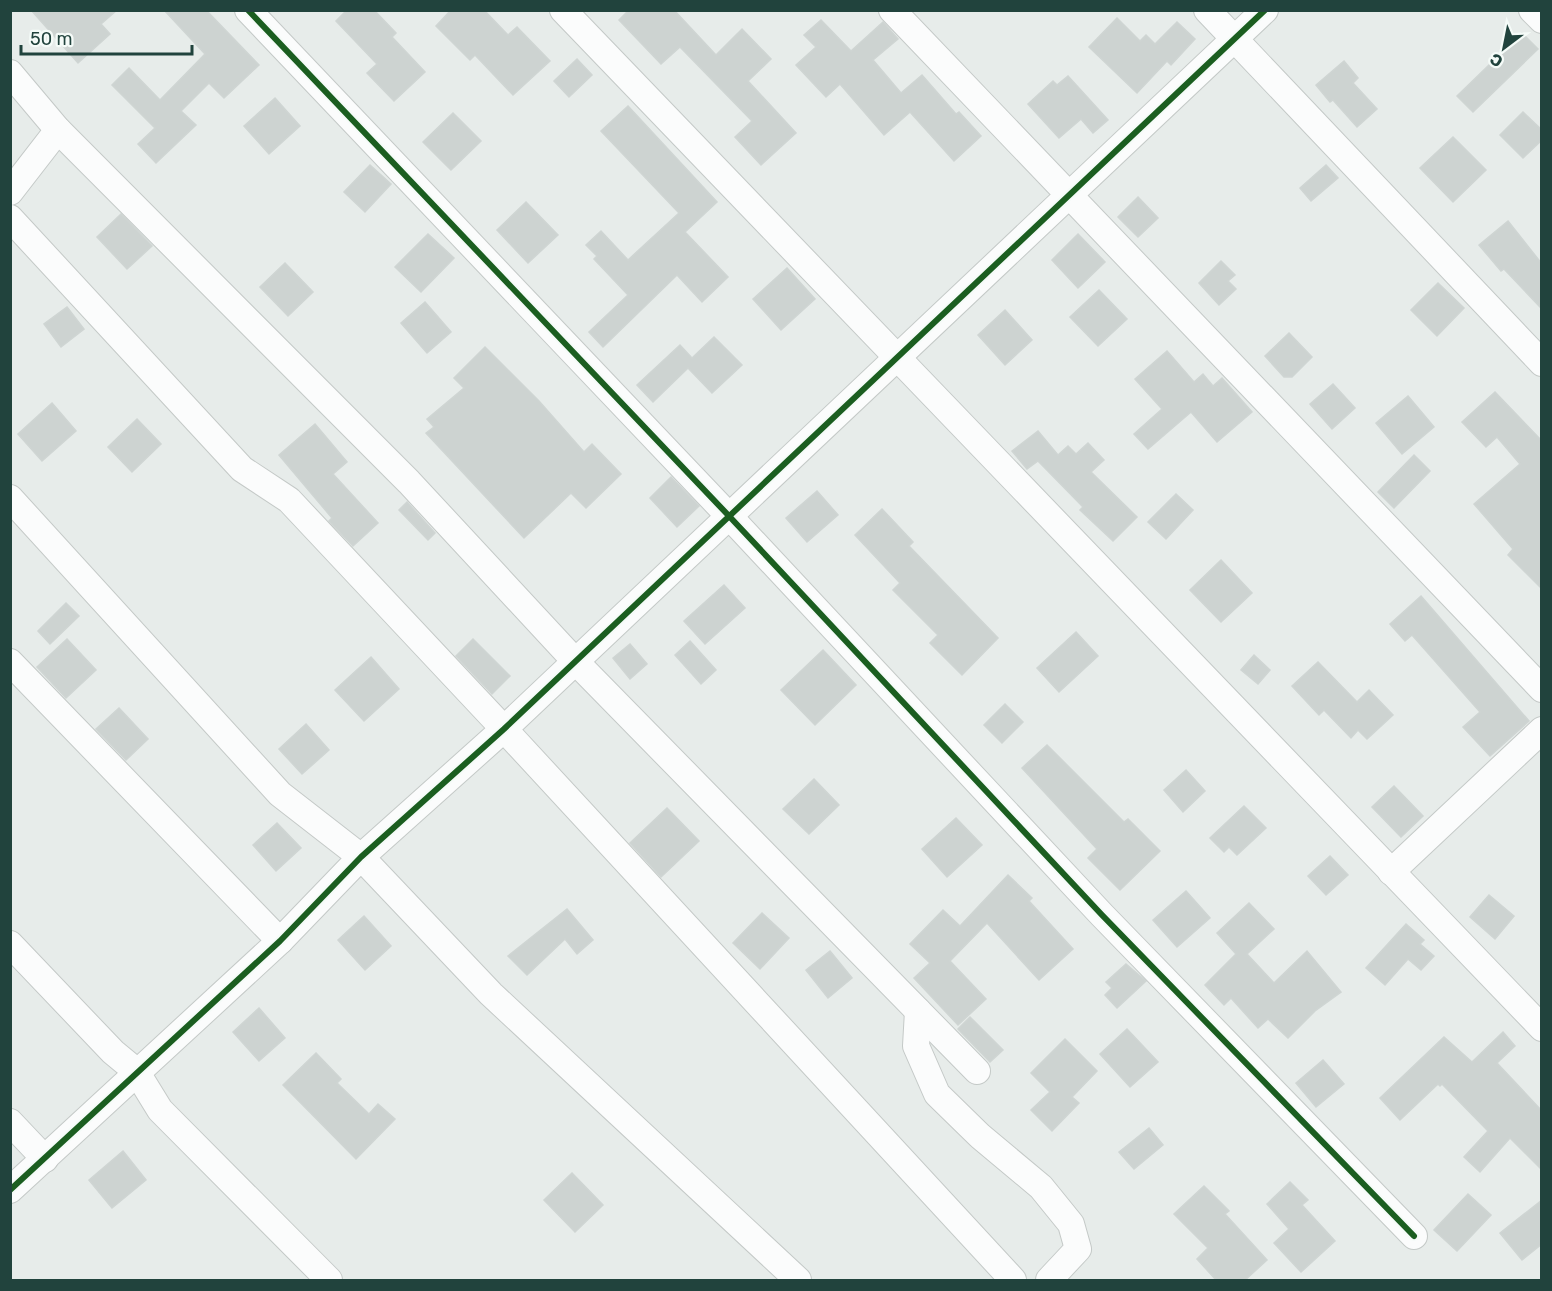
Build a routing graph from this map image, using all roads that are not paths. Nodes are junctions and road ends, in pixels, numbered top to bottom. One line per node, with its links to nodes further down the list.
1 (248, 10): 17 (street)
2 (563, 10): 14 (street)
3 (892, 10): 12 (street)
4 (1207, 10): 8 (street)
5 (1265, 10): 8 (street)
6 (1532, 10): 7 (street)
7 (1542, 20)
8 (1234, 39): 12 (street); 15 (street)
9 (10, 73): 10 (street)
10 (58, 130): 11 (street); 18 (street)
11 (10, 192)
12 (1070, 194): 14 (street); 20 (street)
13 (10, 218): 21 (street)
14 (896, 357): 17 (street); 24 (street)
15 (1542, 363)
16 (10, 498): 23 (street)
17 (729, 516): 18 (street); 34 (street)
18 (575, 661): 21 (street); 27 (street)
19 (10, 662): 25 (street)
20 (1542, 689)
21 (504, 729): 23 (street); 37 (street)
22 (1542, 730): 24 (street)
23 (361, 857): 25 (street); 36 (street)
24 (1391, 872): 28 (street)
25 (280, 941): 29 (street)
26 (10, 945): 29 (street)
27 (918, 1011): 30 (street); 38 (street)
28 (1542, 1028)
29 (136, 1071): 32 (street); 35 (street)
30 (977, 1071)
31 (10, 1122): 32 (street)
32 (45, 1159): 33 (street)
33 (10, 1190)
34 (1414, 1236)
35 (329, 1281)
36 (798, 1281)
37 (1013, 1281)
38 (1049, 1281)

